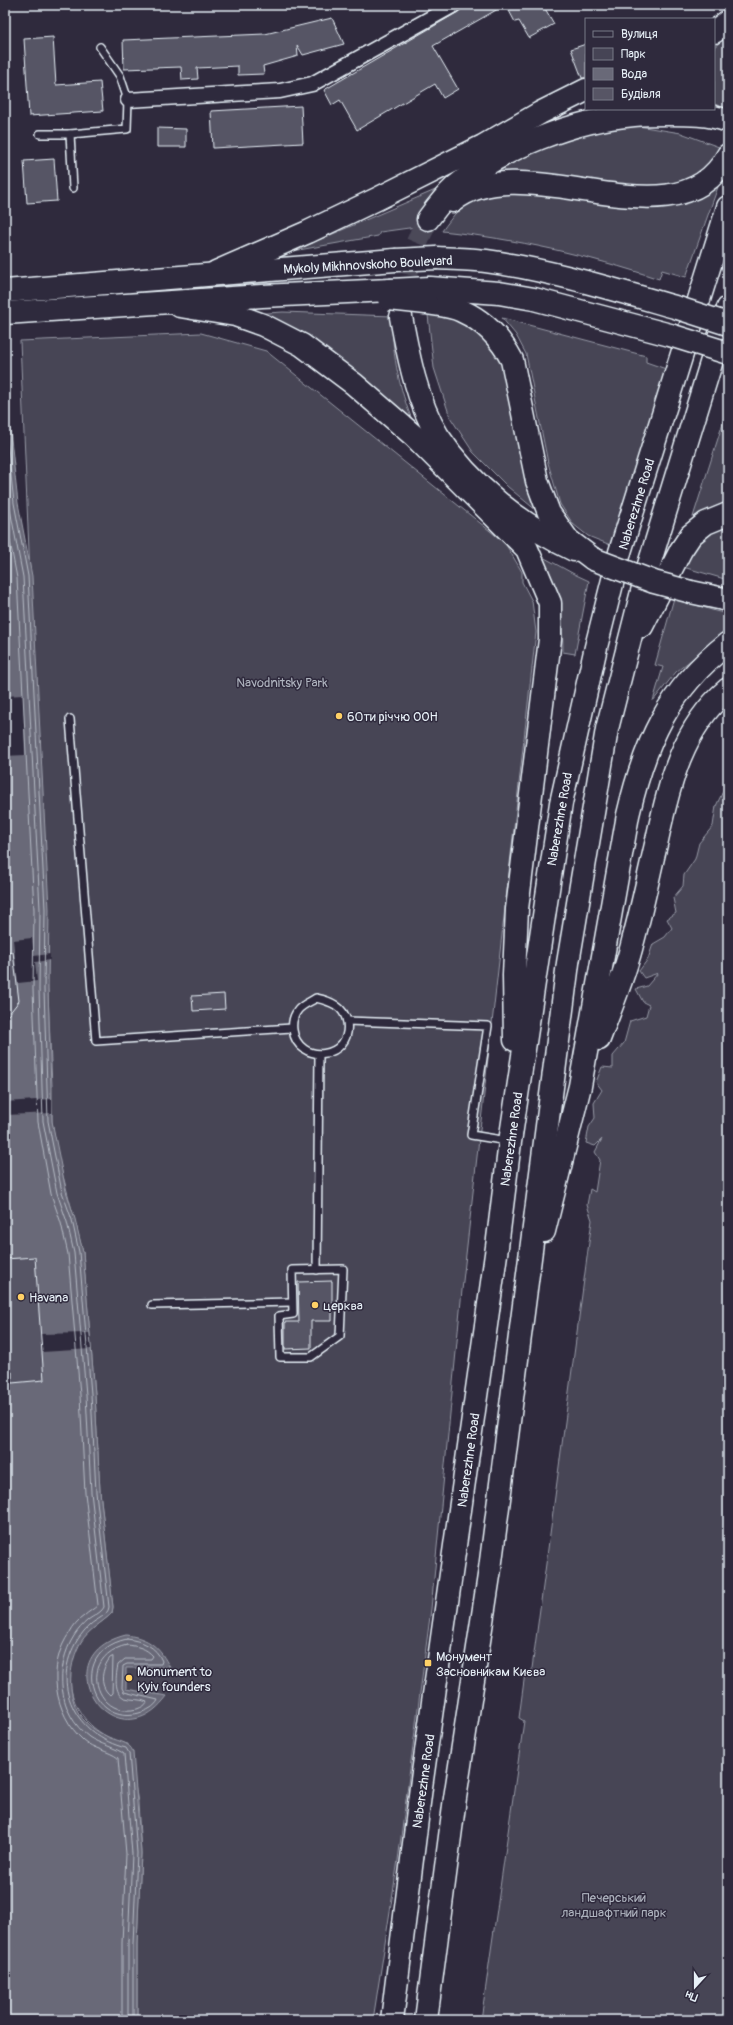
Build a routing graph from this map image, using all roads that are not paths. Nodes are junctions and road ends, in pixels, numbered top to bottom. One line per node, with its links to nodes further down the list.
1 (454, 5): 6 (street)
2 (728, 21): 3 (main road)
3 (715, 31)
4 (100, 47): 6 (lane)
5 (585, 90): 12 (main road)
6 (128, 100): 11 (lane)
7 (587, 110): 12 (main road)
8 (673, 112): 9 (main road); 13 (main road)
9 (722, 119)
10 (40, 134): 11 (lane)
11 (70, 134): 14 (lane)
12 (484, 146): 16 (main road)
13 (728, 155)
14 (73, 188)
15 (728, 207): 38 (main road, Naberezhne Road)
16 (208, 275): 17 (main road, Mykoly Mikhnovskoho Boulevard); 22 (main road, Mykoly Mikhnovskoho Boulevard, bridge)
17 (5, 291)
18 (428, 295): 19 (main road, Mykoly Mikhnovskoho Boulevard, bridge); 23 (main road, Mykoly Mikhnovskoho Boulevard, bridge); 26 (main road)
19 (157, 303): 21 (main road, Mykoly Mikhnovskoho Boulevard); 24 (main road)
20 (728, 308): 31 (main road)
21 (5, 313)
22 (728, 324)
23 (728, 354)
24 (442, 463): 26 (main road); 38 (main road)
25 (728, 514): 31 (main road)
26 (593, 559): 27 (main road, bridge)
27 (691, 592): 28 (main road); 29 (main road)
28 (728, 593)
29 (728, 600)
30 (728, 643): 37 (main road)
31 (624, 661): 40 (main road)
32 (728, 689): 37 (main road)
33 (70, 719): 35 (lane)
34 (347, 1021): 35 (lane); 36 (lane); 38 (lane)
35 (292, 1028): 36 (lane)
36 (319, 1055): 39 (lane)
37 (580, 1086): 40 (main road)
38 (511, 1133): 43 (main road, Naberezhne Road)
39 (317, 1270): 41 (lane); 41 (lane)
40 (525, 1300): 44 (main road)
41 (292, 1302): 42 (lane)
42 (152, 1305)
43 (392, 2020)
44 (426, 2020)

